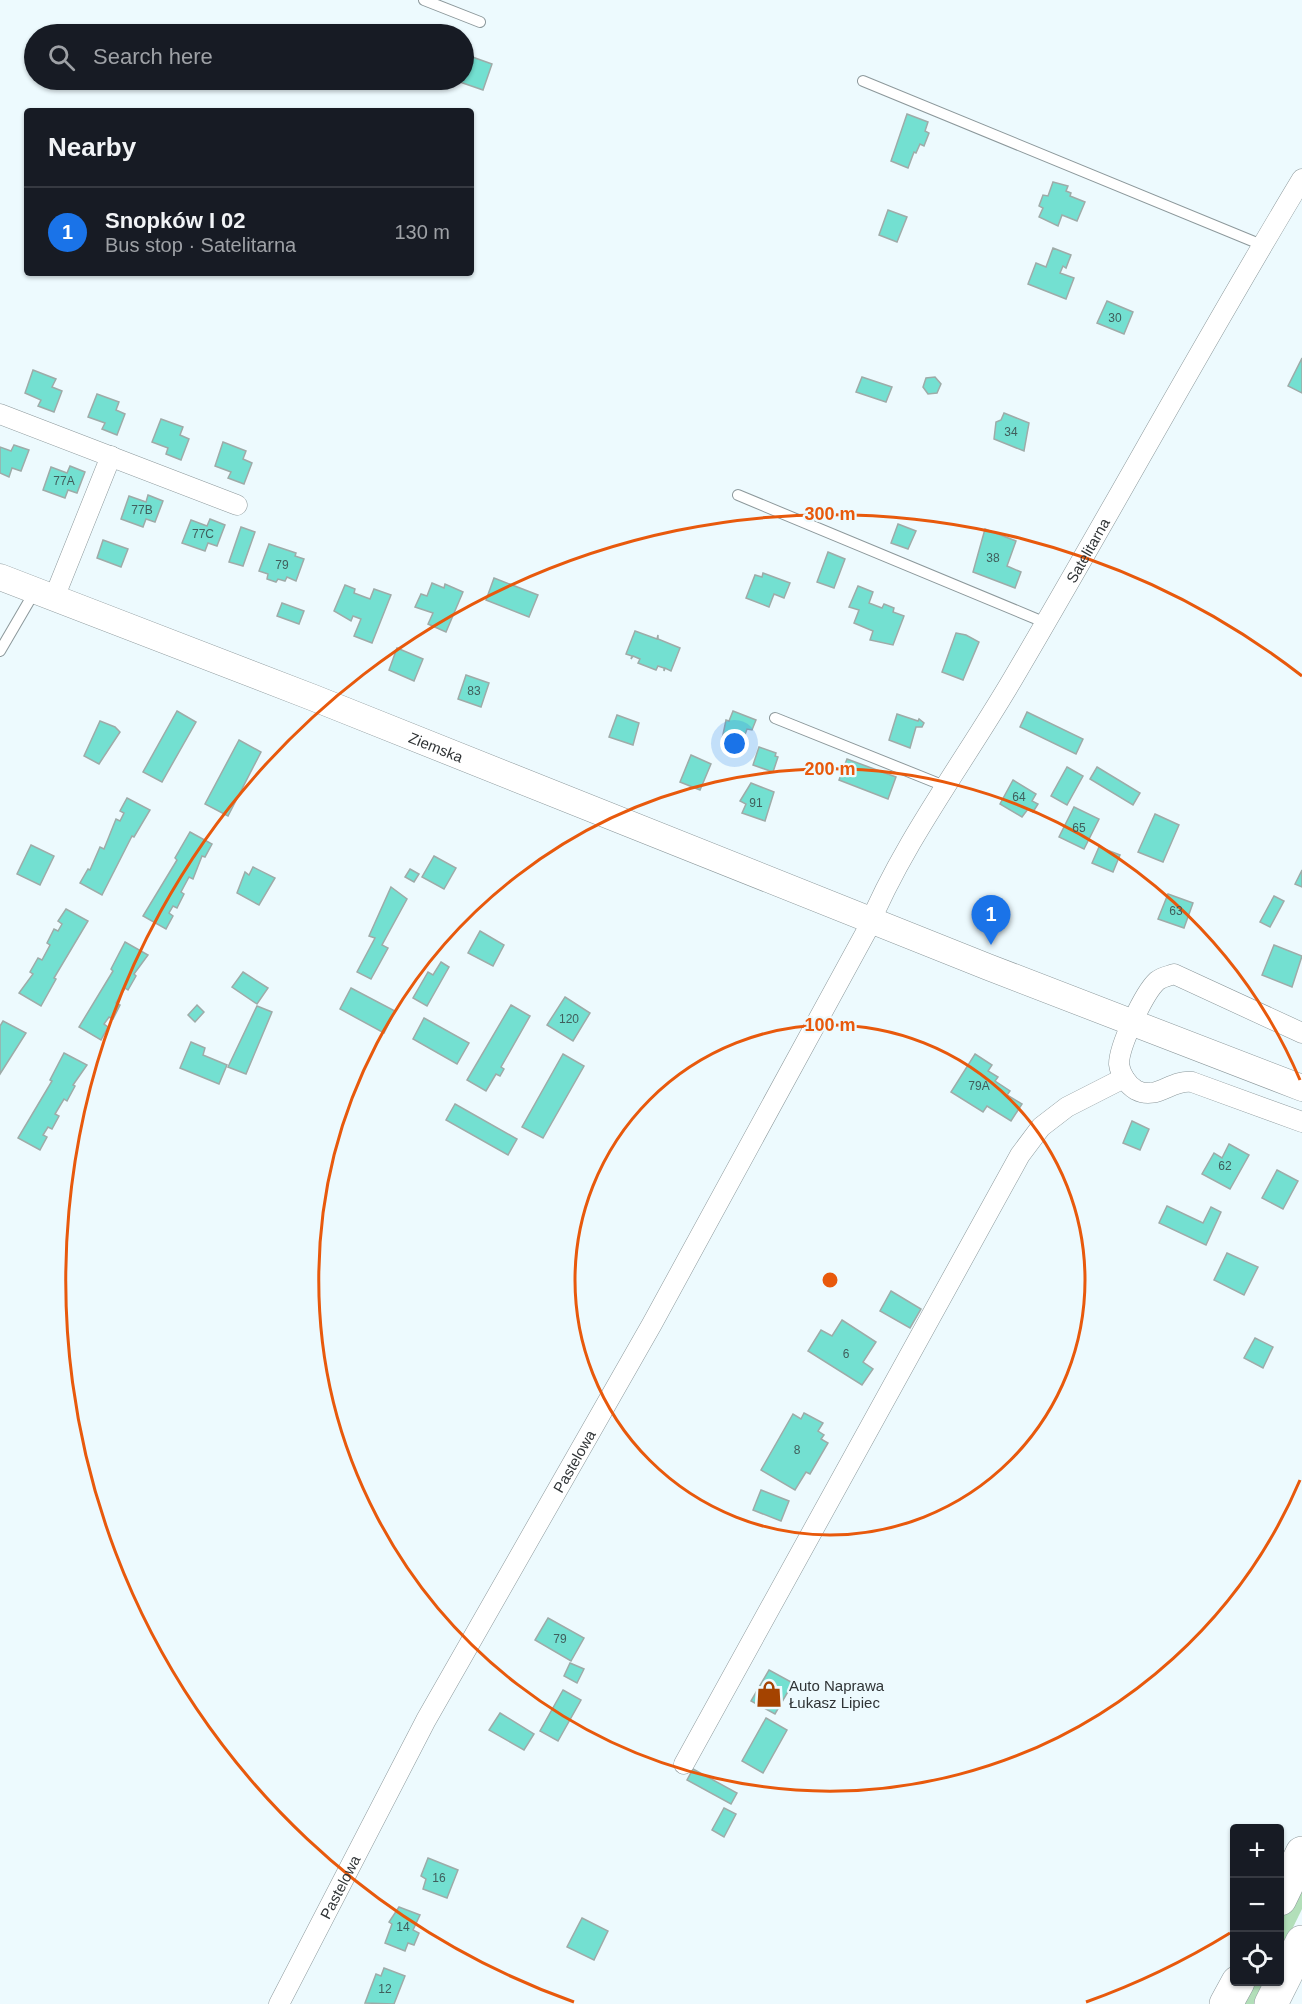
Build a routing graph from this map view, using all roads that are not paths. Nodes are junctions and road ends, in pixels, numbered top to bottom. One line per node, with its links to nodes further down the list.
1 (424, 0): 2 (lane)
2 (480, 22)
3 (863, 81): 5 (lane)
4 (1302, 179): 5 (street, Satelitarna)
5 (1262, 245): 12 (street, Satelitarna)
6 (0, 414): 7 (street)
7 (111, 456): 9 (street); 11 (street)
8 (738, 495): 12 (lane)
9 (237, 505)
10 (0, 577): 11 (street, Ziemska)
11 (44, 594): 13 (lane); 16 (street, Ziemska)
12 (1046, 623): 15 (street, Satelitarna)
13 (0, 651)
14 (775, 718): 15 (lane)
15 (947, 787): 16 (street, Satelitarna)
16 (871, 920): 17 (street, Ziemska); 27 (street, Pastelowa)
17 (1133, 1023): 18 (street); 19 (street); 20 (street, Ziemska)
18 (1302, 1033)
19 (1124, 1078): 21 (street); 22 (street)
20 (1302, 1088)
21 (1302, 1122)
22 (684, 1764)
23 (1302, 1853): 24 (highway)
24 (1284, 1891)
25 (1302, 1942): 29 (highway)
26 (1236, 1986): 28 (highway)
27 (279, 2004)
28 (1226, 2004)
29 (1271, 2004)

